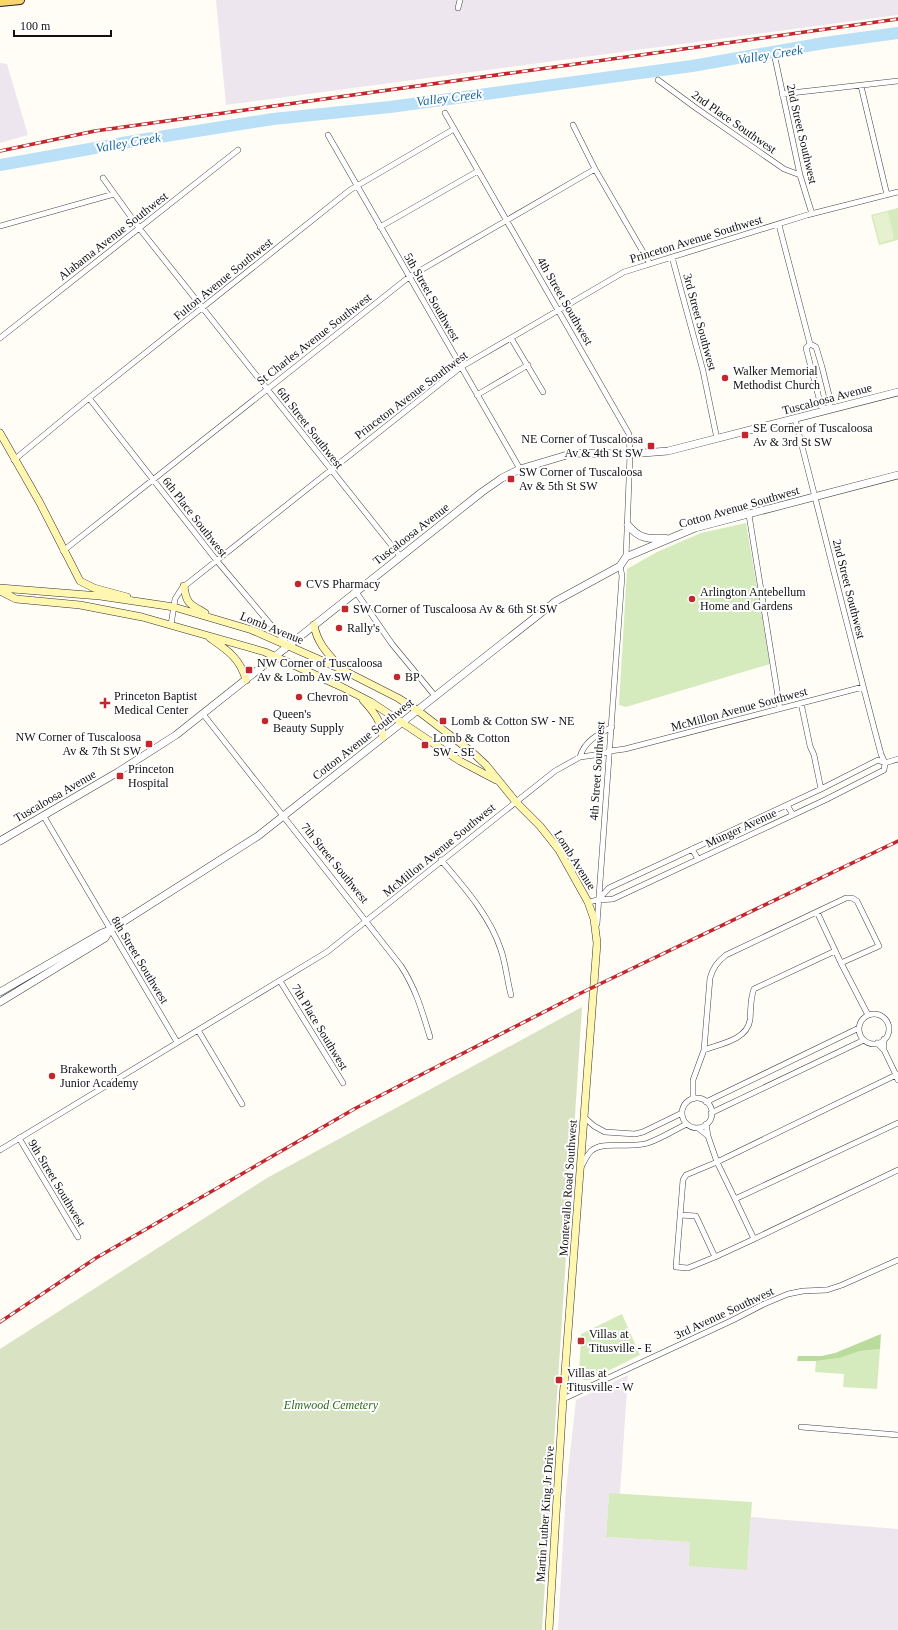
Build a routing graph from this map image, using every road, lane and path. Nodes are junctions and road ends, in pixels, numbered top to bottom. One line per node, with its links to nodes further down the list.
1 (20, 0): 3 (main road)
2 (460, 0): 4 (street)
3 (0, 2)
4 (458, 8)
5 (775, 58): 9 (street, 2nd Street Southwest)
6 (658, 80): 17 (street, 2nd Place Southwest)
7 (898, 81): 8 (street)
8 (861, 86): 9 (street); 22 (street)
9 (782, 94): 17 (street, 2nd Street Southwest)
10 (445, 114): 12 (street)
11 (574, 124): 15 (street)
12 (454, 129): 16 (street, 4th Street Southwest); 19 (street, Fulton Avenue Southwest)
13 (328, 135): 19 (street, 5th Street Southwest)
14 (238, 150): 28 (street, Alabama Avenue Southwest)
15 (595, 168): 24 (street, St Charles Avenue Southwest); 30 (street)
16 (478, 171): 24 (street, 4th Street Southwest); 27 (street)
17 (800, 175): 23 (street, 2nd Street Southwest)
18 (103, 178): 21 (street, 6th Street Southwest)
19 (357, 186): 27 (street, 5th Street Southwest); 32 (street, Fulton Avenue Southwest)
20 (898, 192): 22 (street, Princeton Avenue Southwest)
21 (114, 194): 26 (street); 28 (street, 6th Street Southwest)
22 (887, 195): 23 (street, Princeton Avenue Southwest)
23 (812, 214): 25 (street, Princeton Avenue Southwest)
24 (506, 220): 31 (street, St Charles Avenue Southwest); 33 (street, 4th Street Southwest)
25 (779, 225): 29 (street, Princeton Avenue Southwest); 36 (street)
26 (0, 226)
27 (380, 227): 31 (street, 5th Street Southwest)
28 (139, 228): 32 (street, 6th Street Southwest); 34 (street, Alabama Avenue Southwest)
29 (672, 257): 30 (street, Princeton Avenue Southwest); 47 (street, 3rd Street Southwest)
30 (650, 264): 33 (street, Princeton Avenue Southwest)
31 (409, 277): 38 (street, 5th Street Southwest); 39 (street, St Charles Avenue Southwest)
32 (203, 308): 39 (street, 6th Street Southwest); 43 (street, Fulton Avenue Southwest)
33 (558, 311): 35 (street, Princeton Avenue Southwest); 48 (street, 4th Street Southwest)
34 (0, 338)
35 (511, 338): 37 (street); 38 (street, Princeton Avenue Southwest)
36 (810, 344): 44 (street); 44 (street)
37 (528, 365): 40 (street); 42 (street)
38 (461, 367): 42 (street, 5th Street Southwest); 51 (street, Princeton Avenue Southwest)
39 (267, 389): 51 (street, 6th Street Southwest); 53 (street, St Charles Avenue Southwest)
40 (543, 392)
41 (898, 392): 44 (street, Tuscaloosa Avenue)
42 (477, 395): 50 (street, 5th Street Southwest)
43 (89, 398): 49 (street, Fulton Avenue Southwest); 53 (street, 6th Place Southwest)
44 (828, 410): 45 (street, Tuscaloosa Avenue)
45 (795, 419): 47 (street, Tuscaloosa Avenue); 54 (street, 2nd Street Southwest)
46 (0, 433): 49 (main road)
47 (717, 439): 48 (street, Tuscaloosa Avenue)
48 (630, 454): 50 (street, Tuscaloosa Avenue); 56 (street, 4th Street Southwest)
49 (14, 460): 58 (main road)
50 (520, 468): 59 (street, Tuscaloosa Avenue)
51 (331, 470): 59 (street, 6th Street Southwest); 61 (street, Princeton Avenue Southwest)
52 (898, 475): 54 (street, Cotton Avenue Southwest)
53 (153, 480): 58 (street, St Charles Avenue Southwest); 61 (street, 6th Place Southwest)
54 (815, 497): 55 (street, Cotton Avenue Southwest); 77 (street, 2nd Street Southwest)
55 (749, 515): 57 (street, Cotton Avenue Southwest); 81 (street)
56 (628, 525): 57 (street); 60 (street, 4th Street Southwest)
57 (673, 538): 60 (street, Cotton Avenue Southwest)
58 (63, 551): 67 (main road)
59 (400, 556): 66 (street, Tuscaloosa Avenue)
60 (626, 557): 62 (street, Cotton Avenue Southwest)
61 (217, 560): 63 (street, Princeton Avenue Southwest); 73 (street, 6th Place Southwest)
62 (620, 566): 79 (street, Cotton Avenue Southwest); 85 (street, 4th Street Southwest)
63 (184, 586): 68 (street, Princeton Avenue Southwest); 69 (main road)
64 (0, 588): 67 (main road, Lomb Avenue)
65 (0, 591): 70 (main road, Lomb Avenue)
66 (356, 592): 71 (street, Tuscaloosa Avenue); 79 (street)
67 (147, 603): 68 (main road, Lomb Avenue)
68 (174, 607): 69 (main road, Lomb Avenue); 70 (street, Princeton Avenue Southwest)
69 (221, 620): 73 (main road, Lomb Avenue)
70 (171, 625): 72 (main road, Lomb Avenue)
71 (314, 625): 73 (street, Tuscaloosa Avenue); 75 (main road)
72 (207, 635): 74 (main road, Lomb Avenue); 76 (main road)
73 (288, 645): 74 (street, Tuscaloosa Avenue); 75 (main road, Lomb Avenue)
74 (275, 656): 76 (street, Tuscaloosa Avenue); 78 (main road, Lomb Avenue)
75 (343, 670): 82 (main road, Lomb Avenue)
76 (246, 680): 83 (street, Tuscaloosa Avenue)
77 (863, 686): 80 (street, McMillon Avenue Southwest); 90 (street, 2nd Street Southwest)
78 (359, 696): 84 (main road, Lomb Avenue); 86 (main road)
79 (435, 696): 82 (street, Cotton Avenue Southwest)
80 (802, 703): 81 (street, McMillon Avenue Southwest); 92 (street)
81 (780, 708): 87 (street, McMillon Avenue Southwest)
82 (417, 710): 84 (street, Cotton Avenue Southwest); 91 (main road, Lomb Avenue)
83 (203, 714): 95 (street, Tuscaloosa Avenue); 97 (street, 7th Street Southwest)
84 (402, 722): 86 (street, Cotton Avenue Southwest); 91 (main road, Lomb Avenue)
85 (612, 727): 87 (street, 4th Street Southwest); 88 (street)
86 (383, 737): 97 (street, Cotton Avenue Southwest)
87 (610, 751): 88 (street, McMillon Avenue Southwest); 102 (street, 4th Street Southwest)
88 (580, 757): 93 (street, McMillon Avenue Southwest)
89 (898, 759): 90 (street, Munger Avenue)
90 (885, 763): 92 (street, Munger Avenue); 96 (street, Munger Avenue)
91 (498, 781): 93 (main road, Lomb Avenue)
92 (821, 789): 94 (street, Munger Avenue)
93 (516, 802): 101 (street, McMillon Avenue Southwest); 103 (main road, Lomb Avenue)
94 (787, 804): 96 (street); 99 (street, Munger Avenue)
95 (43, 815): 98 (street, Tuscaloosa Avenue); 106 (street, 8th Street Southwest)
96 (793, 815): 100 (street, Munger Avenue)
97 (283, 817): 105 (street, 7th Street Southwest); 106 (street, Cotton Avenue Southwest)
98 (0, 841)
99 (692, 849): 100 (street); 102 (street, Munger Avenue)
100 (698, 859): 102 (street, Munger Avenue)
101 (441, 860): 105 (street, McMillon Avenue Southwest); 113 (street)
102 (598, 900): 103 (street, Munger Avenue); 107 (street, 4th Street Southwest)
103 (588, 902): 107 (main road, Lomb Avenue)
104 (817, 912): 108 (street); 109 (street); 123 (street)
105 (367, 921): 111 (street, McMillon Avenue Southwest); 118 (street, 7th Street Southwest)
106 (110, 930): 112 (street, Cotton Avenue Southwest); 114 (street, Cotton Avenue Southwest); 121 (street, 8th Street Southwest)
107 (596, 943): 110 (main road, 4th Street Southwest)
108 (835, 952): 109 (street); 123 (street)
109 (841, 963): 115 (street)
110 (594, 978): 132 (main road, Montevallo Road Southwest)
111 (280, 981): 117 (street, McMillon Avenue Southwest); 126 (street, 7th Place Southwest)
112 (0, 992)
113 (511, 995)
114 (0, 1002)
115 (868, 1015): 116 (street); 119 (street)
116 (859, 1028): 120 (street); 128 (street)
117 (198, 1030): 121 (street, McMillon Avenue Southwest); 129 (street)
118 (430, 1037)
119 (884, 1039): 122 (street); 124 (street)
120 (864, 1040): 122 (street); 131 (street)
121 (177, 1042): 138 (street, McMillon Avenue Southwest)
122 (876, 1043): 124 (street)
123 (704, 1050): 127 (street)
124 (884, 1050): 125 (street)
125 (897, 1076): 140 (street)
126 (343, 1083)
127 (693, 1099): 128 (street); 130 (street)
128 (706, 1102): 131 (street)
129 (242, 1104)
130 (682, 1113): 132 (street); 134 (street)
131 (711, 1113): 135 (street)
132 (584, 1117): 141 (main road, Montevallo Road Southwest)
133 (898, 1123): 143 (street)
134 (687, 1124): 136 (street); 141 (street)
135 (706, 1124): 136 (street); 137 (street)
136 (698, 1128): 137 (street)
137 (708, 1136): 140 (street)
138 (19, 1138): 139 (street, McMillon Avenue Southwest); 145 (street, 9th Street Southwest)
139 (0, 1150)
140 (717, 1162): 143 (street); 144 (street)
141 (580, 1169): 149 (main road, Montevallo Road Southwest)
142 (898, 1170): 146 (street)
143 (736, 1199): 146 (street)
144 (680, 1215): 147 (street); 147 (street)
145 (78, 1237)
146 (754, 1238): 147 (street)
147 (715, 1257)
148 (898, 1260): 149 (street, 3rd Avenue Southwest)
149 (563, 1399): 152 (main road, Martin Luther King Jr Drive)
150 (801, 1427): 151 (street)
151 (898, 1435)
152 (549, 1630)

